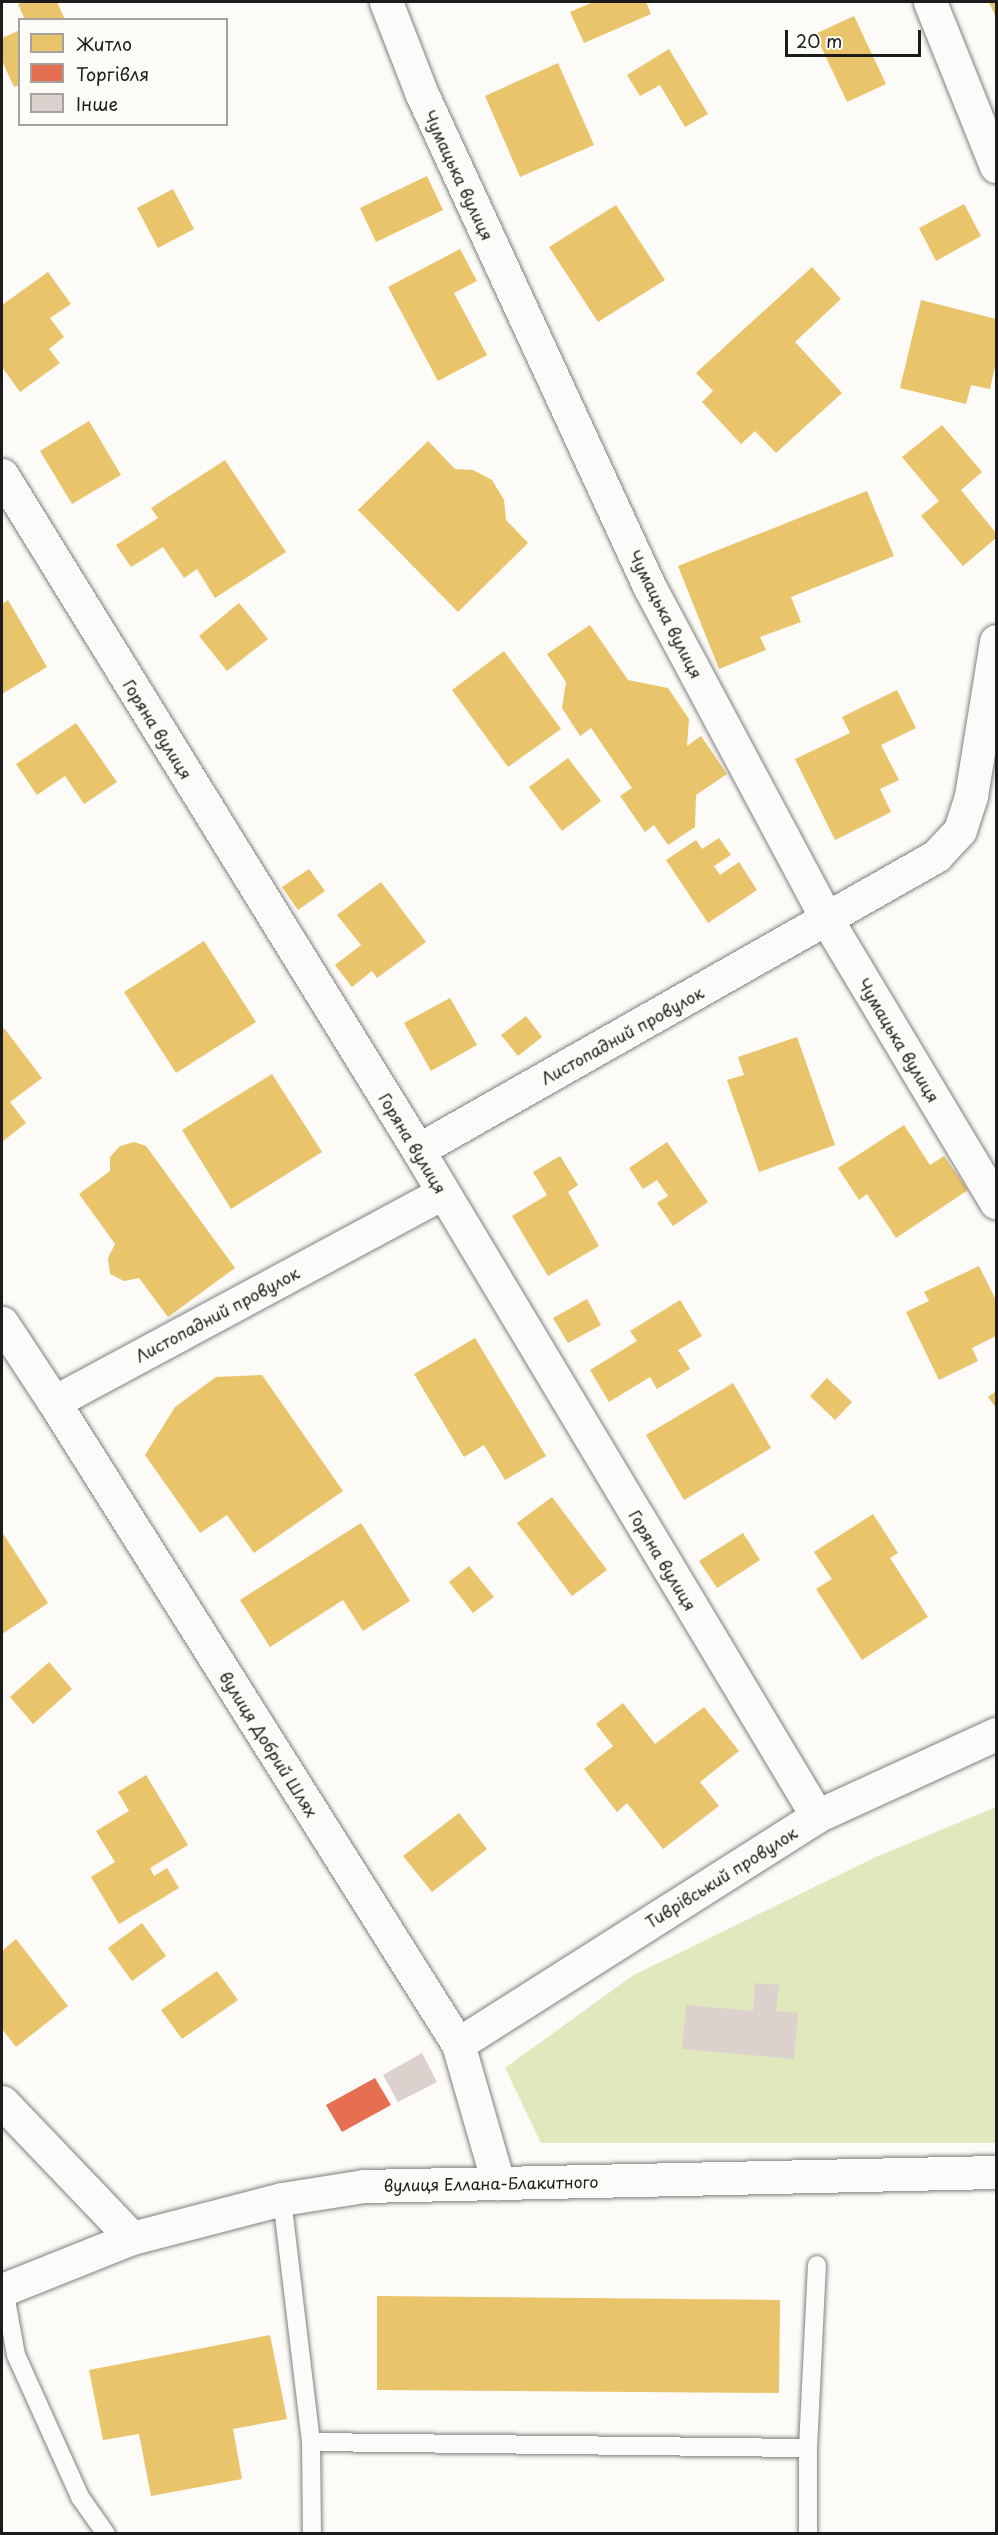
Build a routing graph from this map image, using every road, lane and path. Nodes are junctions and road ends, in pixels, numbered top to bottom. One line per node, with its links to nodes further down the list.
1 (386, 2): 6 (street, Чумацька вулиця)
2 (930, 2): 3 (street)
3 (996, 166)
4 (2, 475): 7 (street, Горяна вулиця)
5 (996, 641): 6 (street, Листопадний провулок)
6 (826, 920): 7 (street, Листопадний провулок); 9 (street, Чумацька вулиця)
7 (418, 1150): 8 (street, Горяна вулиця)
8 (442, 1193): 11 (street, Листопадний провулок); 13 (street, Горяна вулиця)
9 (996, 1202)
10 (2, 1323): 11 (street, вулиця Добрий Шлях)
11 (54, 1402): 14 (street, вулиця Добрий Шлях)
12 (996, 1734): 13 (street, Тиврівський провулок)
13 (817, 1816): 14 (street, Тиврівський провулок)
14 (458, 2044): 17 (street, вулиця Добрий Шлях)
15 (2, 2102): 19 (street)
16 (996, 2172): 17 (street, вулиця Еллана-Блакитного)
17 (498, 2183): 18 (street, вулиця Еллана-Блакитного)
18 (282, 2199): 19 (street, вулиця Еллана-Блакитного); 22 (lane)
19 (132, 2238): 21 (street, вулиця Еллана-Блакитного)
20 (817, 2265): 23 (lane)
21 (3, 2289): 24 (lane)
22 (311, 2442): 23 (lane); 25 (lane)
23 (808, 2448): 26 (lane)
24 (106, 2534)
25 (312, 2534)
26 (808, 2534)

